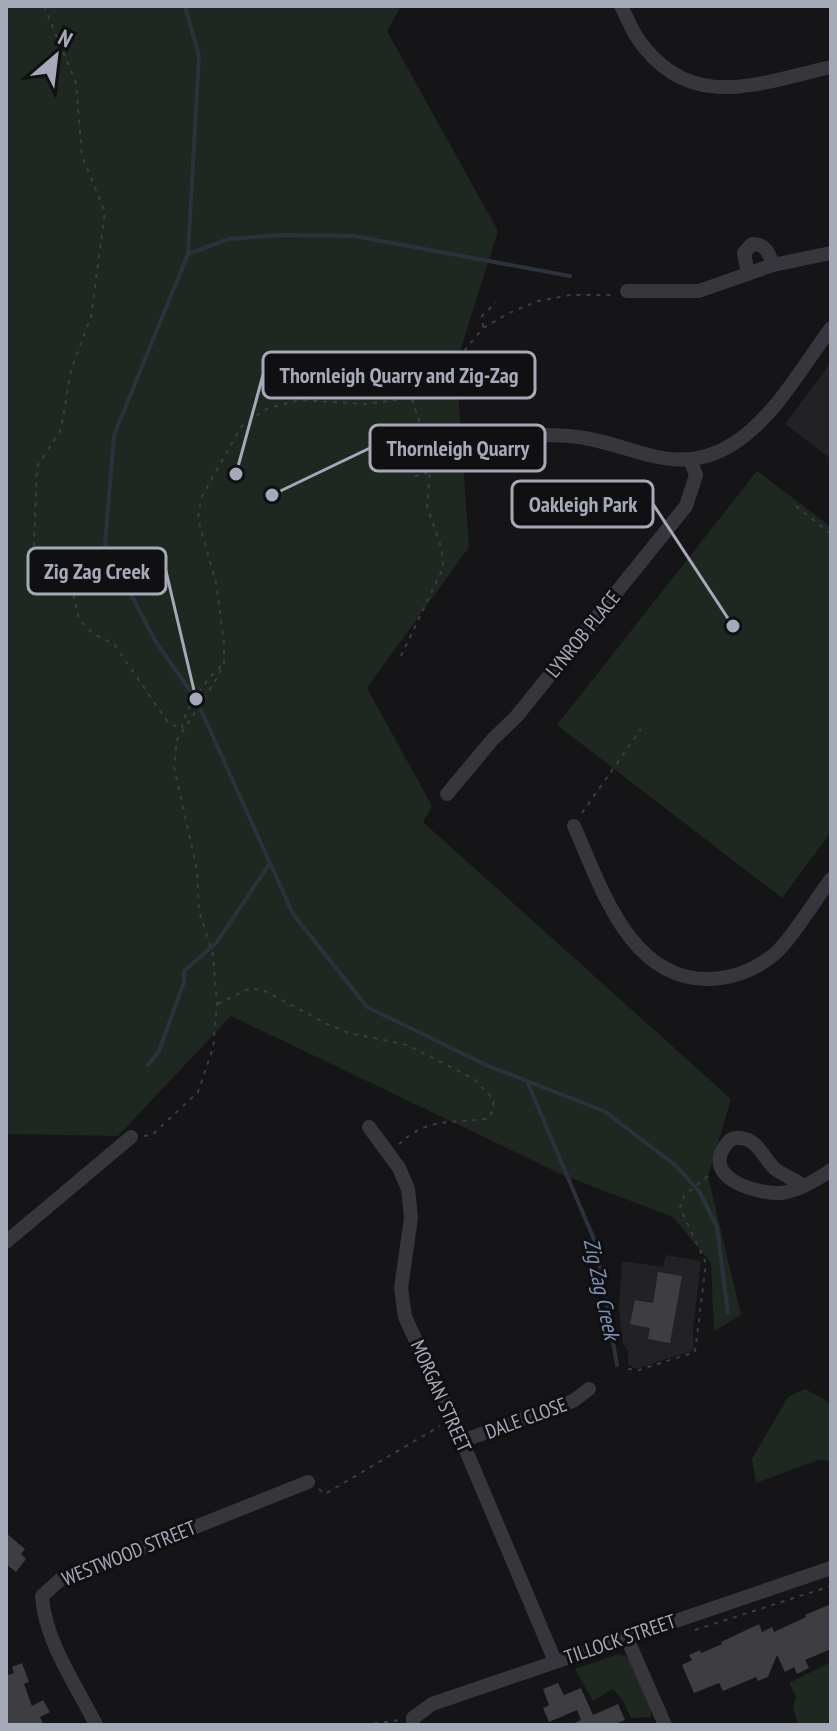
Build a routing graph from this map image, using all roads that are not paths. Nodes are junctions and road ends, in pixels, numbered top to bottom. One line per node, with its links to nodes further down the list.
1 (621, 6): 2 (street)
2 (831, 67)
3 (831, 253): 4 (street)
4 (773, 265): 5 (street); 5 (street)
5 (748, 274): 6 (street)
6 (627, 291)
7 (831, 328): 9 (street)
8 (438, 458): 9 (street)
9 (691, 462): 10 (street, LYNROB PLACE)
10 (447, 794)
11 (574, 826): 12 (street)
12 (831, 879)
13 (369, 1127): 19 (street, MORGAN STREET)
14 (131, 1137): 17 (street)
15 (831, 1170): 16 (street)
16 (802, 1185): 16 (street)
17 (6, 1242)
18 (589, 1389): 19 (street, DALE CLOSE)
19 (462, 1441): 23 (street, MORGAN STREET)
20 (308, 1482): 25 (street, WESTWOOD STREET)
21 (831, 1568): 22 (street, TILLOCK STREET)
22 (626, 1636): 23 (street, TILLOCK STREET); 26 (street)
23 (555, 1661): 24 (street, TILLOCK STREET)
24 (413, 1721)
25 (96, 1725)
26 (665, 1725)

